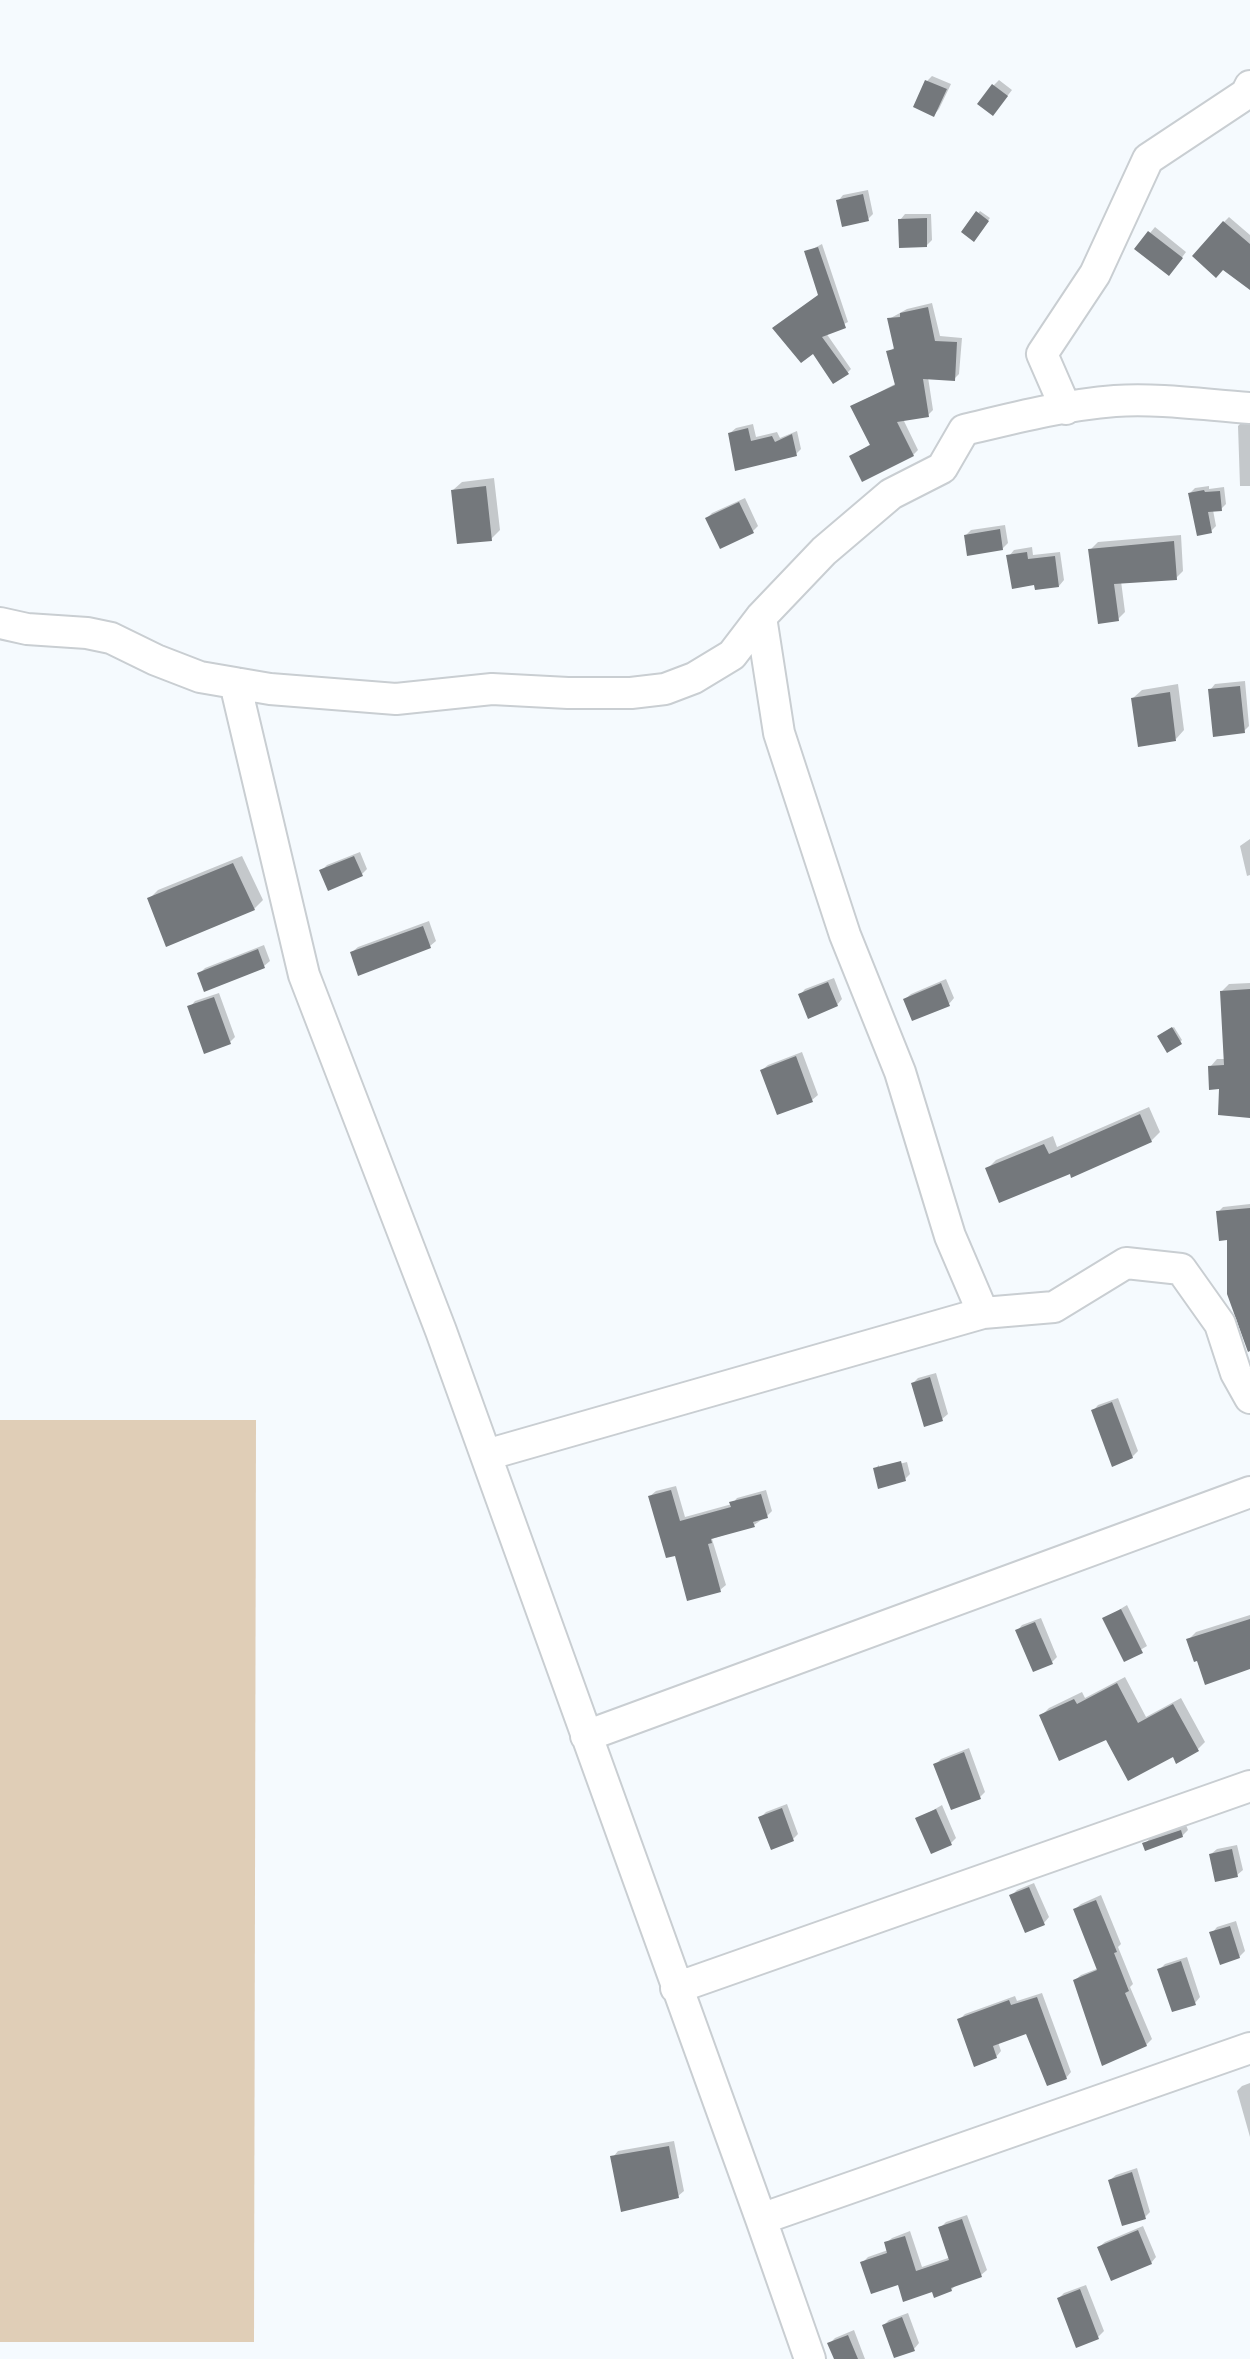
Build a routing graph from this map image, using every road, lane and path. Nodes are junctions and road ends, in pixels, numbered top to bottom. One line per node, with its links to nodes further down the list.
1 (1250, 86): 3 (street)
2 (1250, 408): 3 (street)
3 (1066, 409): 4 (street)
4 (761, 617): 6 (street); 7 (street)
5 (0, 623): 6 (street)
6 (235, 683): 9 (street)
7 (983, 1313): 8 (street); 9 (street)
8 (1250, 1398)
9 (486, 1455): 11 (street)
10 (1250, 1492): 11 (street)
11 (586, 1736): 13 (street)
12 (1250, 1786): 13 (street)
13 (676, 1988): 15 (street)
14 (1250, 2048): 15 (street)
15 (761, 2219): 16 (street)
16 (810, 2359)

